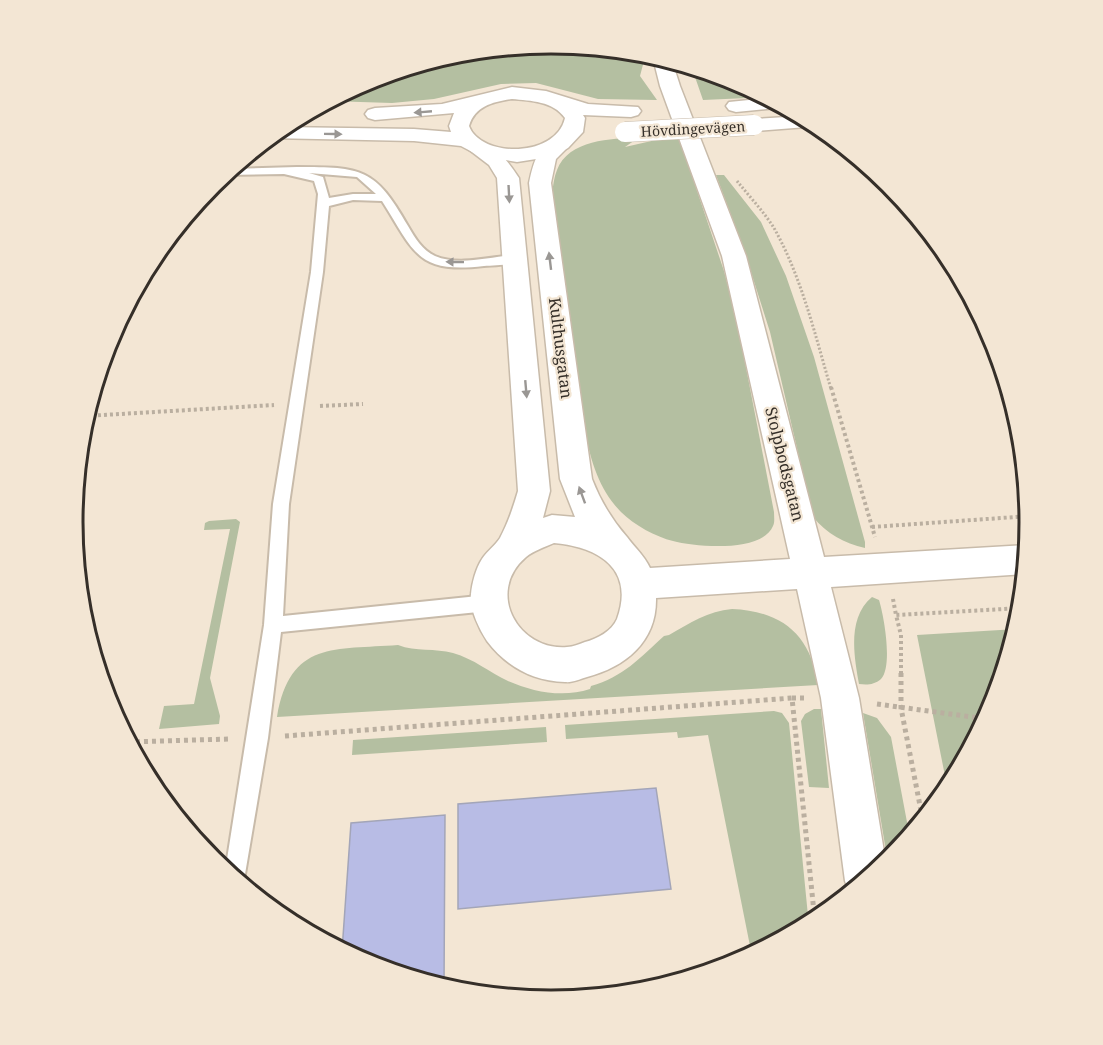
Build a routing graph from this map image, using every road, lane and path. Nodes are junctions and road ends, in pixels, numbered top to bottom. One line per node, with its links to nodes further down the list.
1 (665, 68): 26 (street, Stolpbodsgatan)
2 (480, 101): 3 (street, Hövdingevägen); 5 (street, Hövdingevägen, one-way to 5); 9 (street)
3 (559, 102): 4 (street, Hövdingevägen); 8 (street)
4 (763, 104)
5 (352, 114)
6 (796, 123): 8 (street, Hövdingevägen, bridge)
7 (291, 133): 9 (street, Hövdingevägen, one-way to 9)
8 (590, 136): 9 (street, Hövdingevägen); 22 (street, Kulthusgatan, one-way to 8)
9 (472, 144): 15 (street, Kulthusgatan, one-way to 15)
10 (241, 172): 11 (lane)
11 (288, 172): 13 (lane); 14 (lane)
12 (735, 179): 21 (path)
13 (386, 198): 14 (lane); 15 (lane, one-way to 13)
14 (322, 205): 31 (lane)
15 (513, 259): 23 (street, Kulthusgatan, one-way to 23)
16 (363, 404): 18 (path)
17 (275, 405): 19 (path)
18 (310, 406)
19 (96, 415)
20 (1020, 517): 21 (path)
21 (872, 527): 25 (path)
22 (613, 544): 23 (street, Kulthusgatan); 27 (street, Kulthusgatan)
23 (513, 545): 28 (street, Kulthusgatan)
24 (1018, 560): 25 (street)
25 (886, 569): 26 (street); 30 (path)
26 (812, 573): 27 (street); 39 (street, Stolpbodsgatan)
27 (639, 584): 28 (street, Kulthusgatan)
28 (488, 603): 31 (lane)
29 (1012, 609): 30 (path)
30 (896, 615): 33 (path)
31 (273, 625): 35 (lane)
32 (792, 698): 35 (path)
33 (901, 708): 34 (path); 37 (path)
34 (977, 718)
35 (258, 738): 36 (path); 38 (lane)
36 (138, 742)
37 (921, 810)
38 (237, 869)
39 (865, 870)

